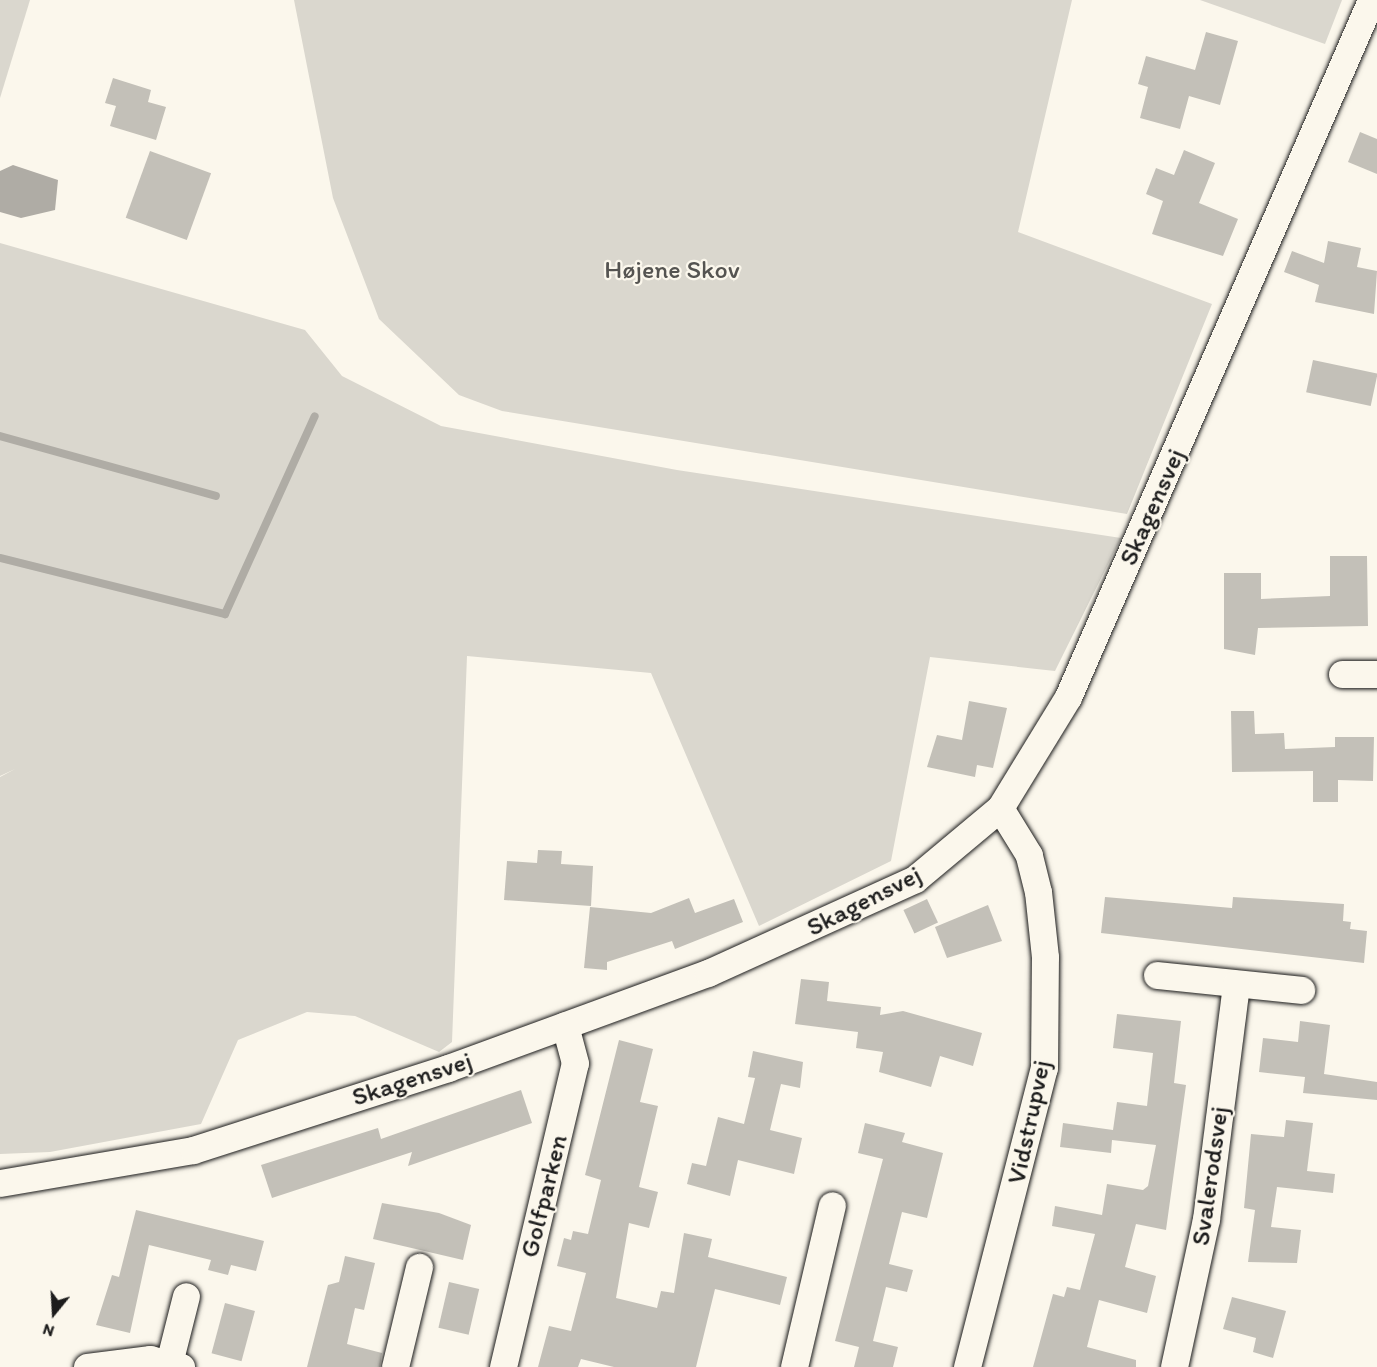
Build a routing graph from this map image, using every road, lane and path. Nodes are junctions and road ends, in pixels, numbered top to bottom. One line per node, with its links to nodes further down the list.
1 (1371, 0): 4 (street, Skagensvej)
2 (1342, 674): 3 (street)
3 (1377, 674)
4 (1000, 808): 8 (street, Skagensvej); 18 (street, Vidstrupvej)
5 (1157, 975): 6 (street)
6 (1236, 984): 7 (street); 19 (street, Svalerodsvej)
7 (1301, 990)
8 (565, 1025): 9 (street, Skagensvej); 16 (street, Golfparken)
9 (0, 1183)
10 (832, 1205): 17 (street)
11 (418, 1267): 15 (street)
12 (186, 1296): 13 (street)
13 (173, 1366): 14 (street)
14 (87, 1367)
15 (395, 1367)
16 (503, 1367)
17 (794, 1367)
18 (967, 1367)
19 (1174, 1367)

